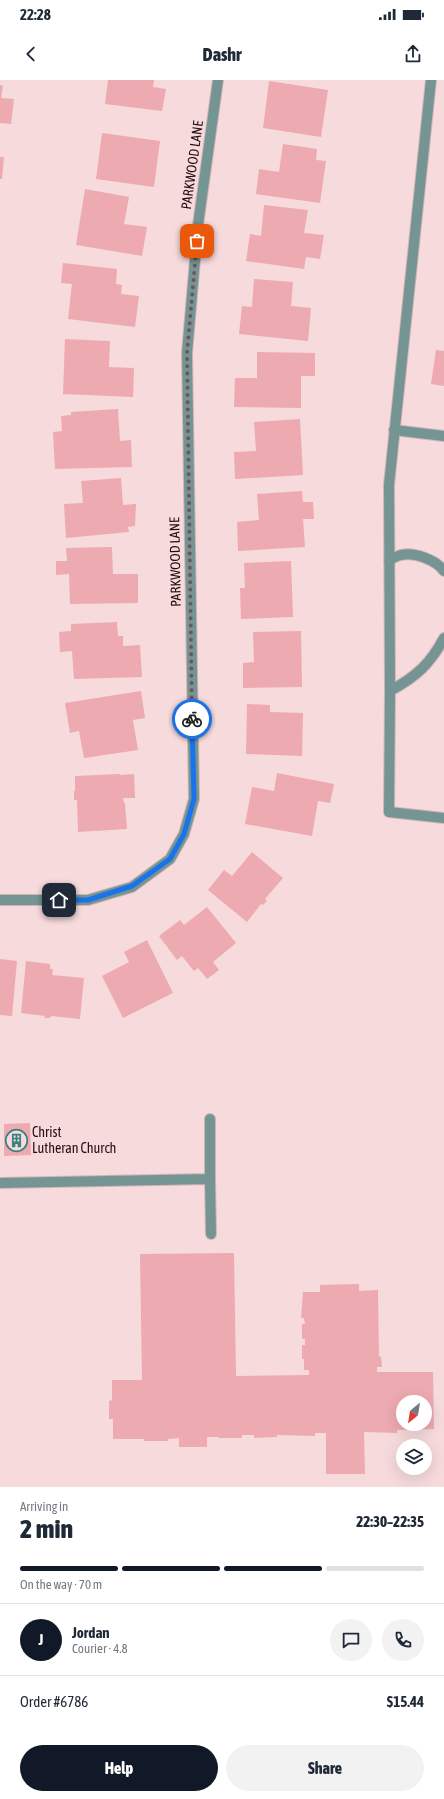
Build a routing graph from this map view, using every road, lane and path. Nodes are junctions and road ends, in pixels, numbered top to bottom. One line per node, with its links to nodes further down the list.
1 (218, 80): 10 (street, PARKWOOD LANE)
2 (431, 80): 3 (street)
3 (394, 430): 4 (street); 5 (street)
4 (444, 436)
5 (389, 560): 6 (street); 8 (street)
6 (444, 572)
7 (444, 638): 8 (street)
8 (390, 691): 9 (street)
9 (444, 818)
10 (0, 900)
11 (210, 1119): 12 (street)
12 (210, 1179): 13 (street); 14 (street)
13 (0, 1183)
14 (211, 1234)

